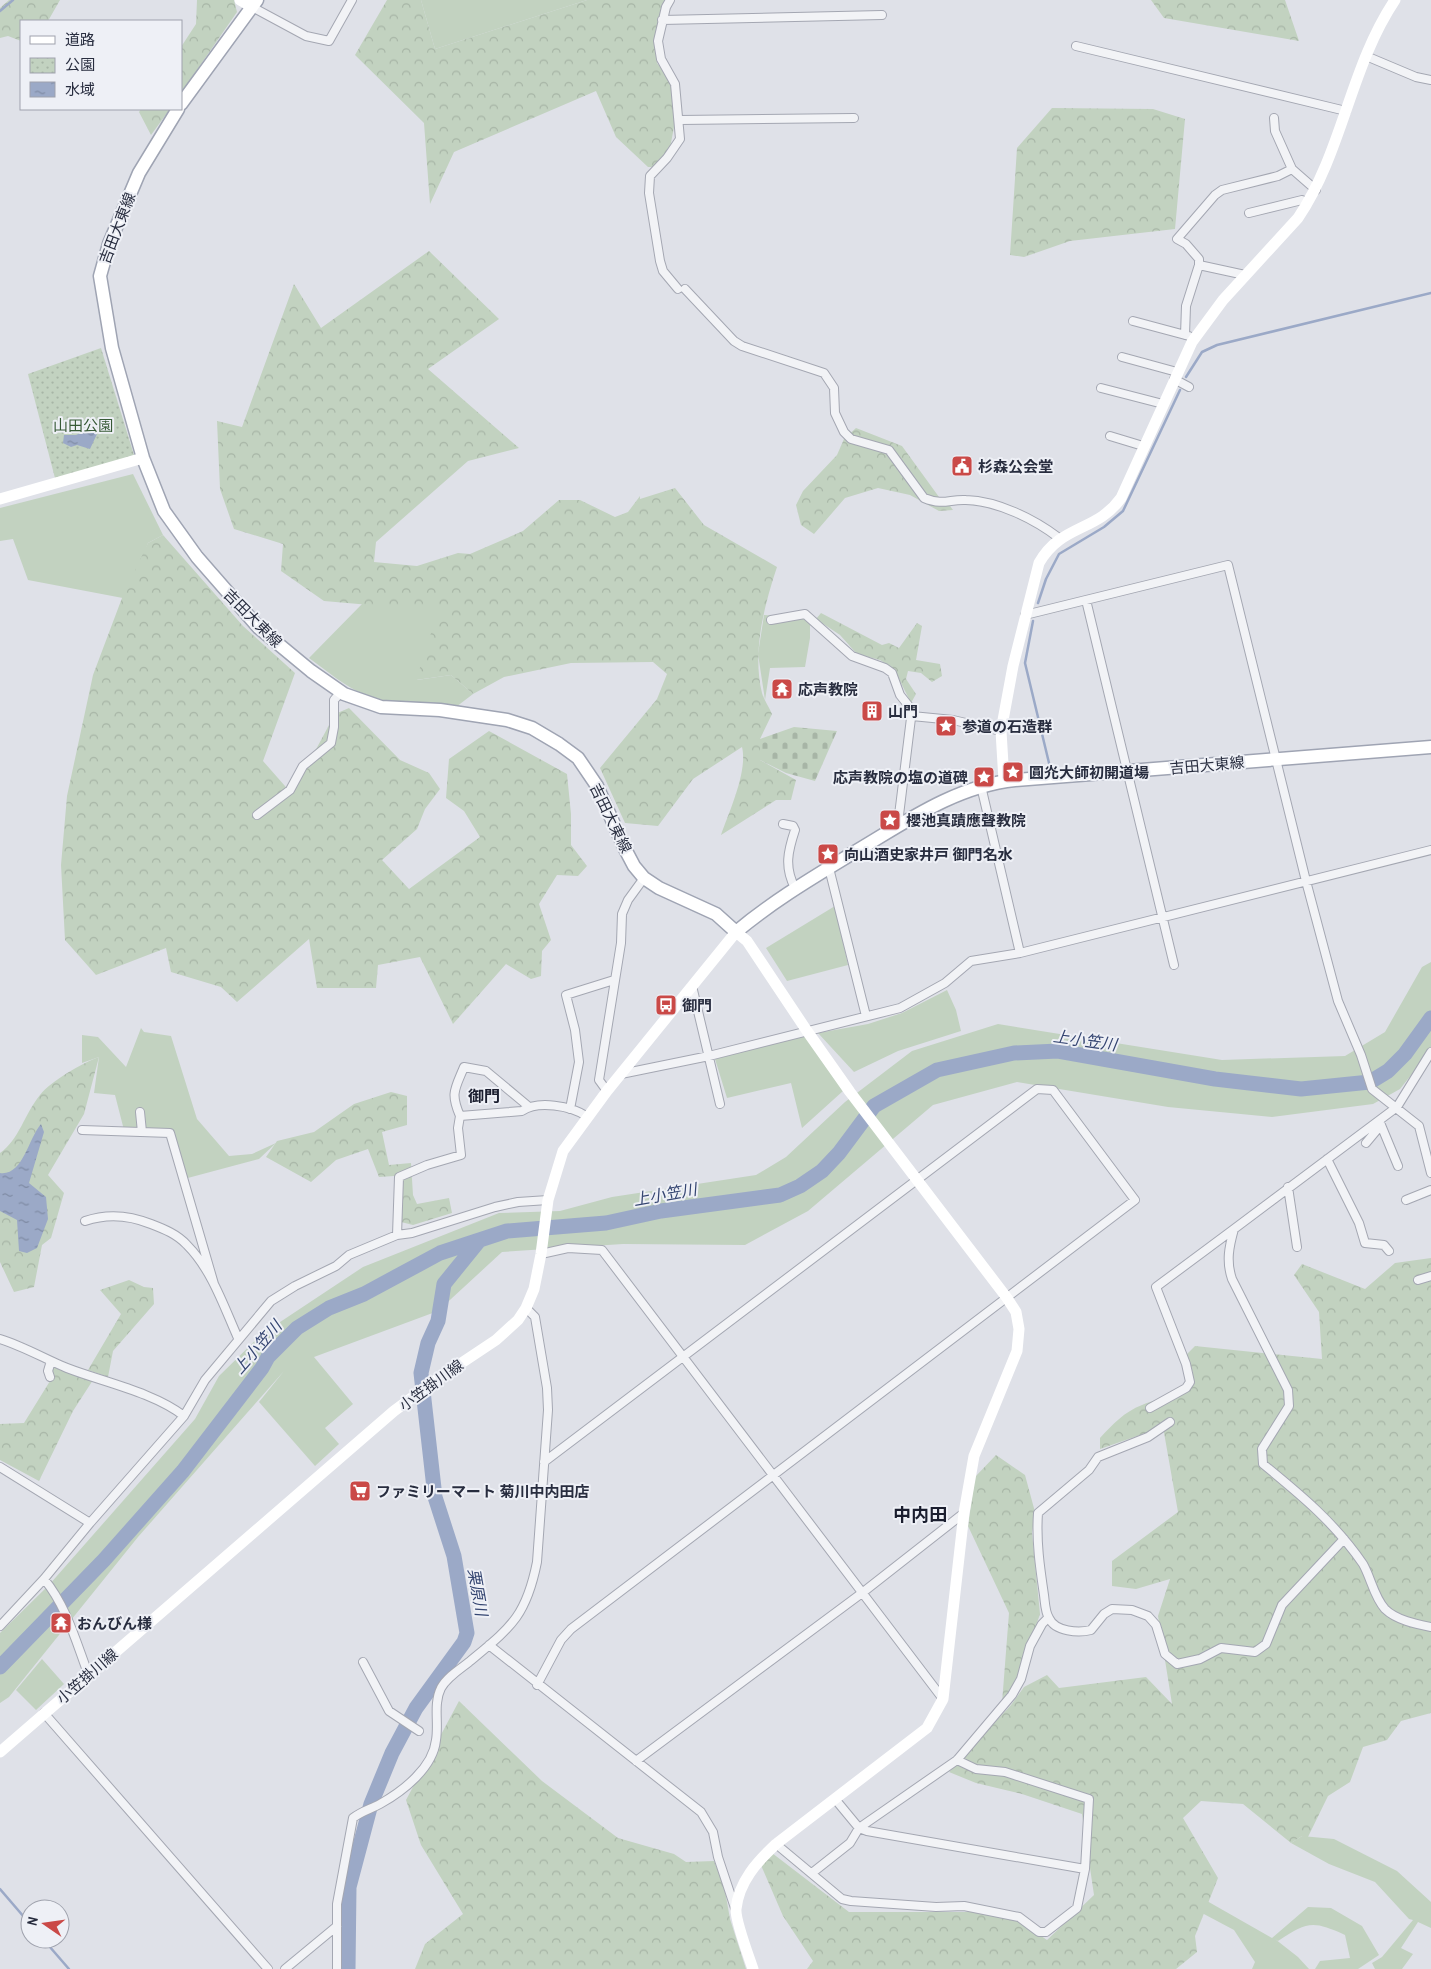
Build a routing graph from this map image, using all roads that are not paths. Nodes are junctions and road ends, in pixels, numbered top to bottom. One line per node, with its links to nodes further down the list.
1 (240, 0): 5 (street)
2 (352, 0): 5 (street)
3 (670, 0): 7 (street)
4 (1395, 0): 9 (street)
5 (254, 4): 11 (main road)
6 (882, 16): 7 (street)
7 (662, 20): 16 (street)
8 (1076, 46): 13 (street)
9 (1366, 56): 10 (street); 13 (street)
10 (1431, 80)
11 (182, 103)
12 (177, 110): 32 (main road, 吉田大東線)
13 (1346, 111): 18 (street)
14 (854, 118): 16 (street)
15 (1274, 118): 17 (street)
16 (680, 120): 34 (street)
17 (1292, 169): 18 (street); 21 (street)
18 (1316, 190): 19 (street)
19 (1307, 203): 20 (street); 22 (street)
20 (1249, 213)
21 (1198, 265): 22 (street); 24 (street)
22 (1245, 275): 24 (street)
23 (1133, 321): 24 (street)
24 (1190, 337): 26 (street)
25 (1122, 357): 26 (street)
26 (1175, 376): 27 (street); 29 (street)
27 (1189, 387)
28 (1101, 388): 29 (street)
29 (1163, 404): 31 (street)
30 (1110, 436): 31 (street)
31 (1143, 446): 34 (street)
32 (143, 458): 33 (street); 38 (main road, 吉田大東線)
33 (0, 499)
34 (1059, 538): 36 (street)
35 (1086, 600): 36 (street); 42 (street); 43 (street)
36 (1025, 615): 40 (street)
37 (771, 620): 39 (street)
38 (341, 692): 46 (street); 51 (main road, 吉田大東線)
39 (912, 716): 40 (street); 48 (street)
40 (1000, 731): 44 (street)
41 (1431, 747): 42 (main road, 吉田大東線)
42 (1276, 759): 43 (main road, 吉田大東線); 52 (street)
43 (1127, 771): 44 (main road, 吉田大東線); 54 (street)
44 (1004, 781): 45 (main road, 吉田大東線)
45 (981, 786): 48 (main road, 吉田大東線); 56 (street)
46 (257, 815)
47 (782, 824): 53 (street)
48 (902, 825): 50 (main road, 吉田大東線)
49 (1431, 850): 52 (street)
50 (829, 868): 53 (main road, 吉田大東線); 60 (street)
51 (644, 878): 55 (main road, 吉田大東線); 58 (street)
52 (1306, 881): 54 (street); 68 (street)
53 (795, 888): 55 (main road, 吉田大東線)
54 (1163, 917): 56 (street); 57 (street)
55 (736, 932): 59 (street, 小笠掛川線); 61 (street)
56 (1020, 953): 60 (street)
57 (1174, 965)
58 (614, 980): 65 (street); 69 (street)
59 (692, 986): 63 (street); 64 (street, 小笠掛川線)
60 (866, 1016): 61 (street)
61 (807, 1032): 63 (street); 80 (street)
62 (1431, 1052): 68 (street)
63 (710, 1056): 64 (street); 66 (street)
64 (621, 1074): 65 (street, 小笠掛川線)
65 (607, 1091): 72 (street, 小笠掛川線)
66 (720, 1104)
67 (528, 1106): 69 (street); 71 (street); 71 (street)
68 (1397, 1108): 73 (street); 79 (street)
69 (570, 1109): 72 (street)
70 (140, 1112): 75 (street)
71 (460, 1116): 87 (street)
72 (586, 1116): 84 (street, 小笠掛川線)
73 (1380, 1124): 76 (street); 77 (street); 78 (street)
74 (82, 1130): 75 (street)
75 (142, 1132): 93 (street)
76 (1366, 1144)
77 (1327, 1159): 81 (street); 90 (street)
78 (1398, 1166)
79 (1431, 1173)
80 (918, 1180): 94 (street); 94 (street); 98 (street)
81 (1288, 1188): 86 (street); 88 (street)
82 (1431, 1190): 83 (street)
83 (1406, 1200)
84 (547, 1203): 87 (street); 89 (street, 小笠掛川線)
85 (85, 1221): 93 (street)
86 (1234, 1229): 101 (street); 109 (street)
87 (397, 1235): 96 (street)
88 (1296, 1247)
89 (542, 1251): 95 (street, 小笠掛川線); 98 (street)
90 (1389, 1251)
91 (1431, 1276): 92 (street)
92 (1418, 1280)
93 (214, 1284): 96 (street)
94 (1007, 1298): 106 (street); 107 (street)
95 (526, 1308): 104 (street); 117 (street, 小笠掛川線)
96 (238, 1338): 102 (street)
97 (0, 1339): 99 (street)
98 (682, 1357): 104 (street); 106 (street)
99 (51, 1361): 100 (street); 102 (street)
100 (50, 1377)
101 (1150, 1408)
102 (184, 1416): 108 (street)
103 (1170, 1422): 112 (street)
104 (544, 1462): 115 (street)
105 (0, 1467): 108 (street)
106 (773, 1476): 111 (street); 118 (street)
107 (964, 1513): 111 (street); 119 (street)
108 (90, 1522): 110 (street)
109 (1344, 1539): 112 (street); 114 (street)
110 (44, 1579): 113 (street); 117 (street)
111 (862, 1593): 119 (street); 124 (street)
112 (1048, 1618): 123 (street)
113 (0, 1626)
114 (1431, 1627)
115 (489, 1646): 118 (street); 131 (street)
116 (363, 1662): 121 (street)
117 (91, 1673): 120 (street, 小笠掛川線)
118 (537, 1685): 124 (street)
119 (943, 1699): 125 (street)
120 (44, 1713): 122 (street, 小笠掛川線); 132 (street)
121 (419, 1731)
122 (0, 1752)
123 (957, 1760): 126 (street); 128 (street)
124 (636, 1761): 130 (street)
125 (835, 1799): 126 (street); 127 (street)
126 (859, 1828): 128 (street); 129 (street)
127 (776, 1844): 129 (street); 130 (street)
128 (1085, 1869): 129 (street)
129 (812, 1873)
130 (736, 1910): 135 (street)
131 (337, 1926): 133 (street); 134 (street)
132 (268, 1969)
133 (285, 1969)
134 (338, 1969)
135 (753, 1969)

